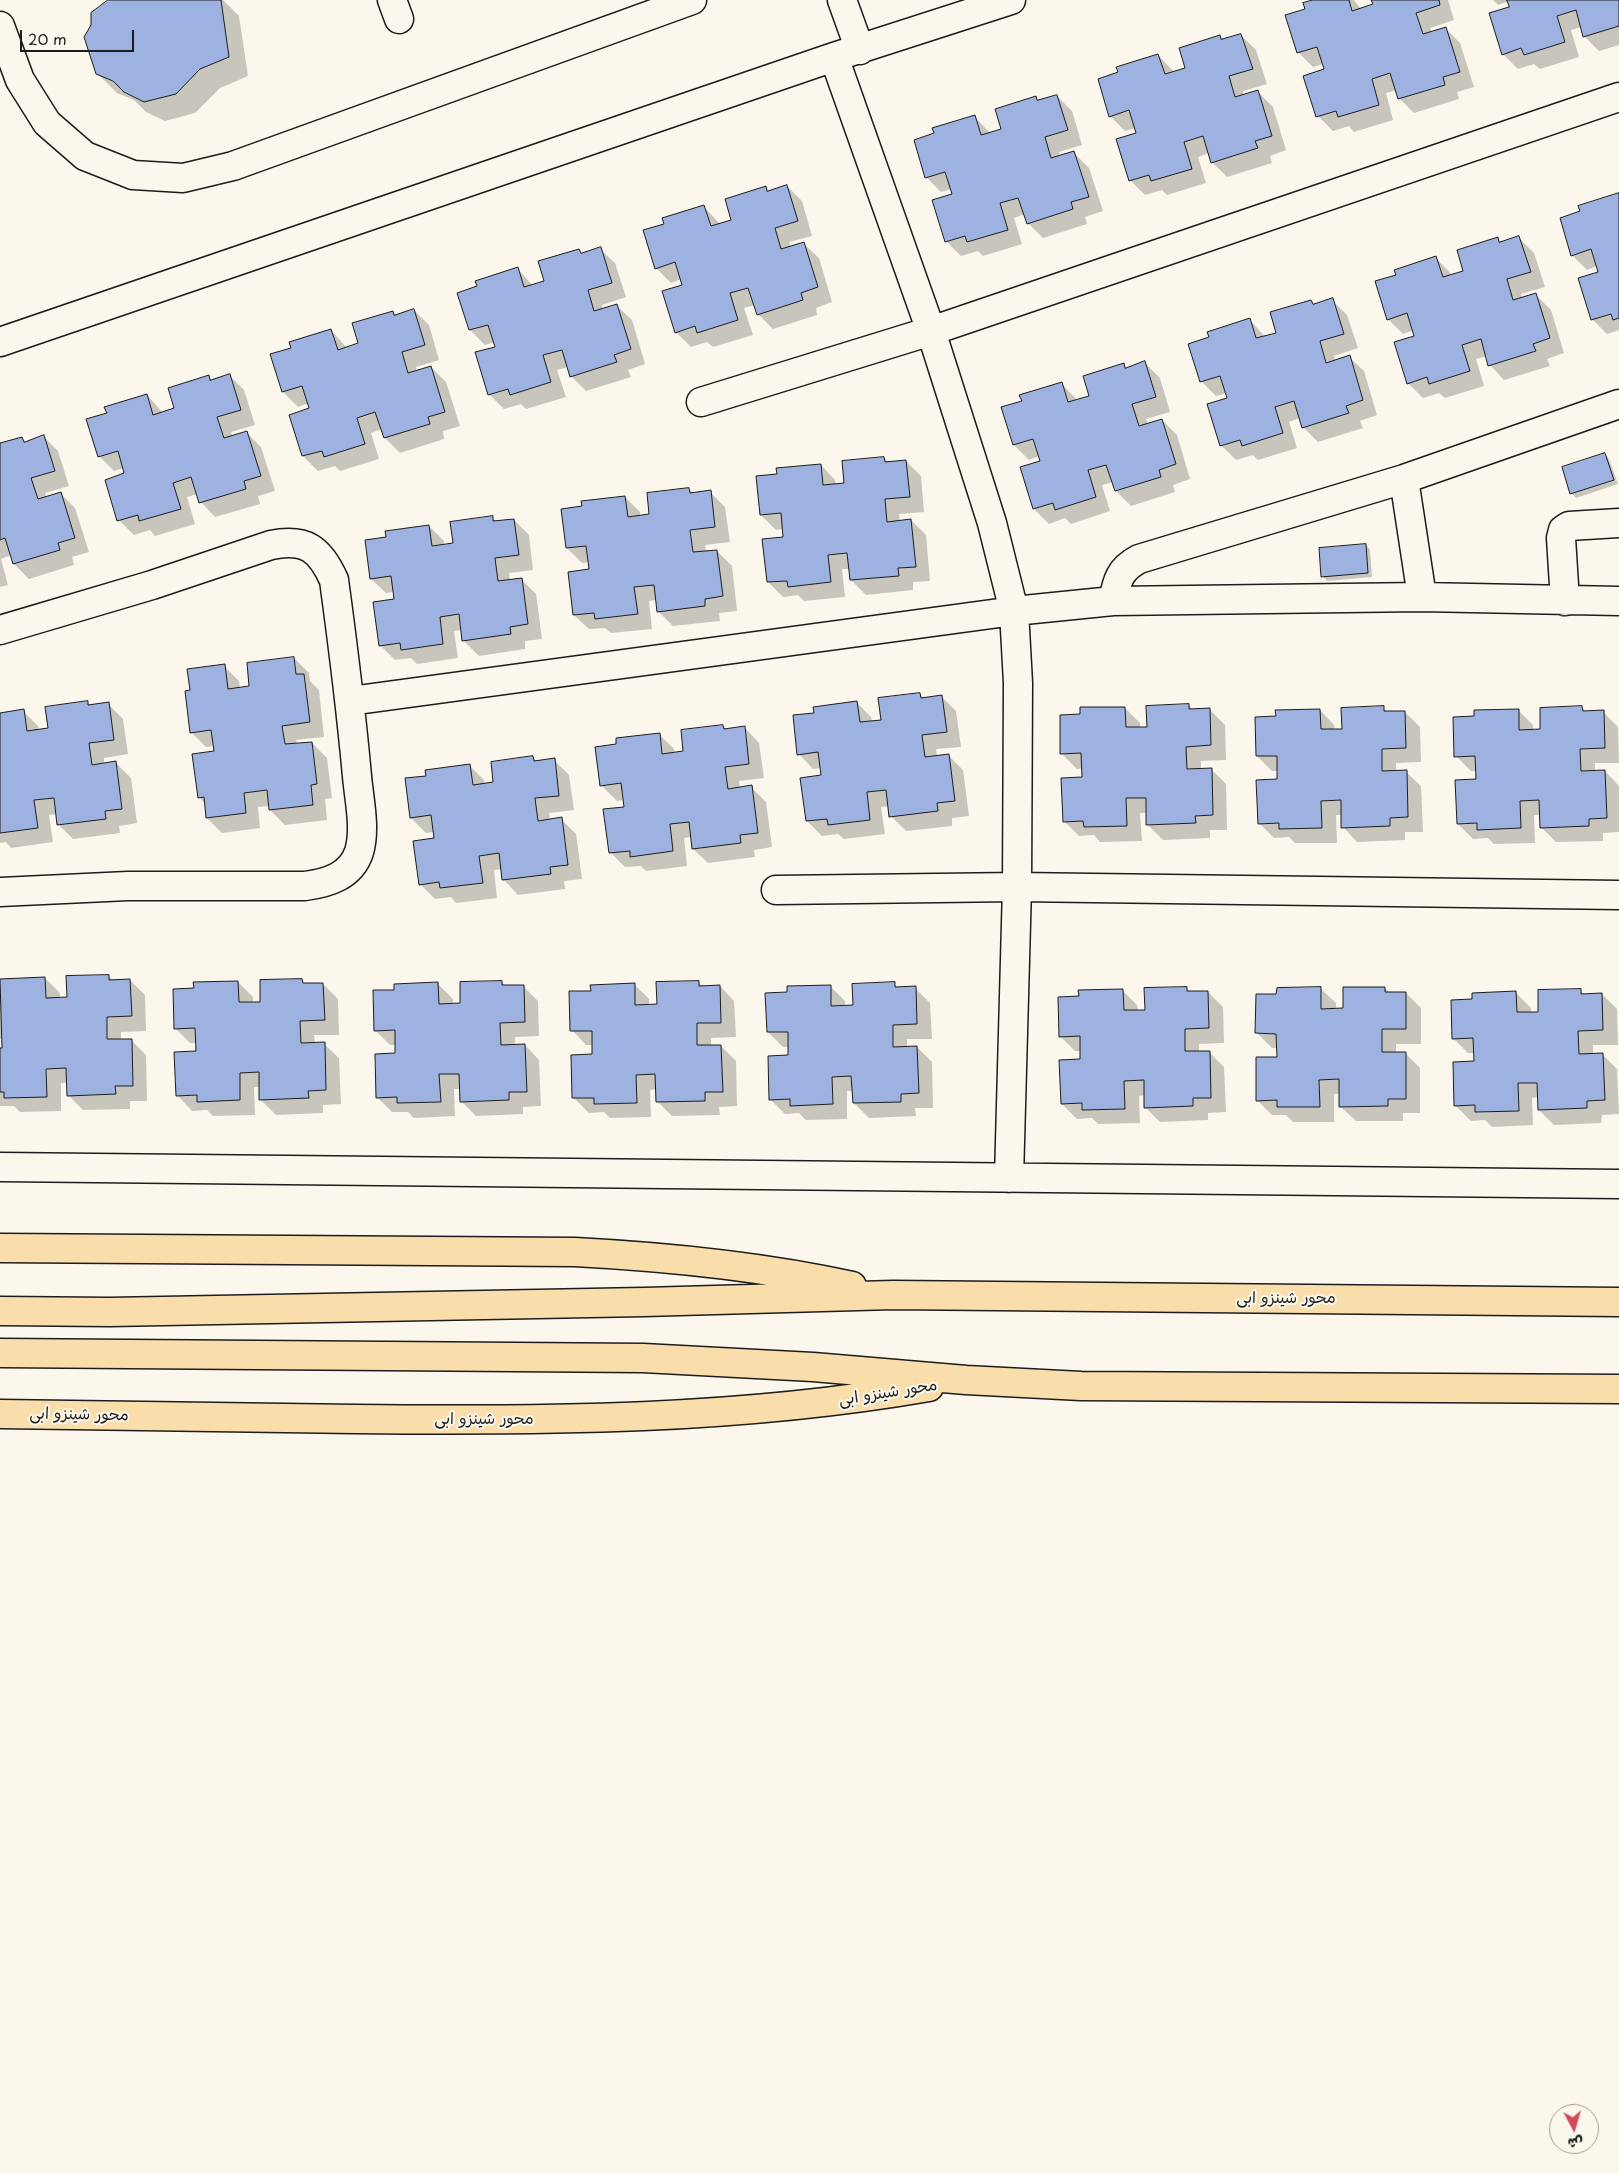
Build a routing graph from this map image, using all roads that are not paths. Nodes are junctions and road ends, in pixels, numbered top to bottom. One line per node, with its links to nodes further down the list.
1 (692, 0): 4 (street)
2 (842, 0): 5 (street)
3 (1011, 0): 5 (street)
4 (0, 26)
5 (847, 54): 7 (street); 8 (street)
6 (1619, 97): 7 (street)
7 (931, 331): 9 (street); 17 (street)
8 (0, 342)
9 (701, 402)
10 (1619, 404): 11 (street)
11 (1404, 479): 13 (street); 14 (street)
12 (1619, 523): 15 (street)
13 (1422, 597): 14 (street); 15 (street)
14 (1113, 601): 17 (street)
15 (1565, 601): 16 (street)
16 (1619, 601)
17 (1014, 611): 19 (street); 20 (street)
18 (0, 630): 19 (street)
19 (350, 701): 22 (street)
20 (1018, 888): 21 (street); 23 (street); 25 (street)
21 (776, 890)
22 (0, 892)
23 (1619, 895)
24 (0, 1167): 25 (street)
25 (1009, 1178): 26 (street)
26 (1619, 1184)
27 (0, 1248): 28 (main road, محور شينزو ابى)
28 (893, 1295): 29 (main road, محور شينزو ابى); 30 (main road, محور شينزو ابى)
29 (1619, 1302)
30 (0, 1311)
31 (0, 1353): 32 (main road, محور شينزو ابى)
32 (966, 1380): 33 (main road, محور شينزو ابى); 34 (main road, محور شينزو ابى)
33 (1619, 1389)
34 (0, 1414)

